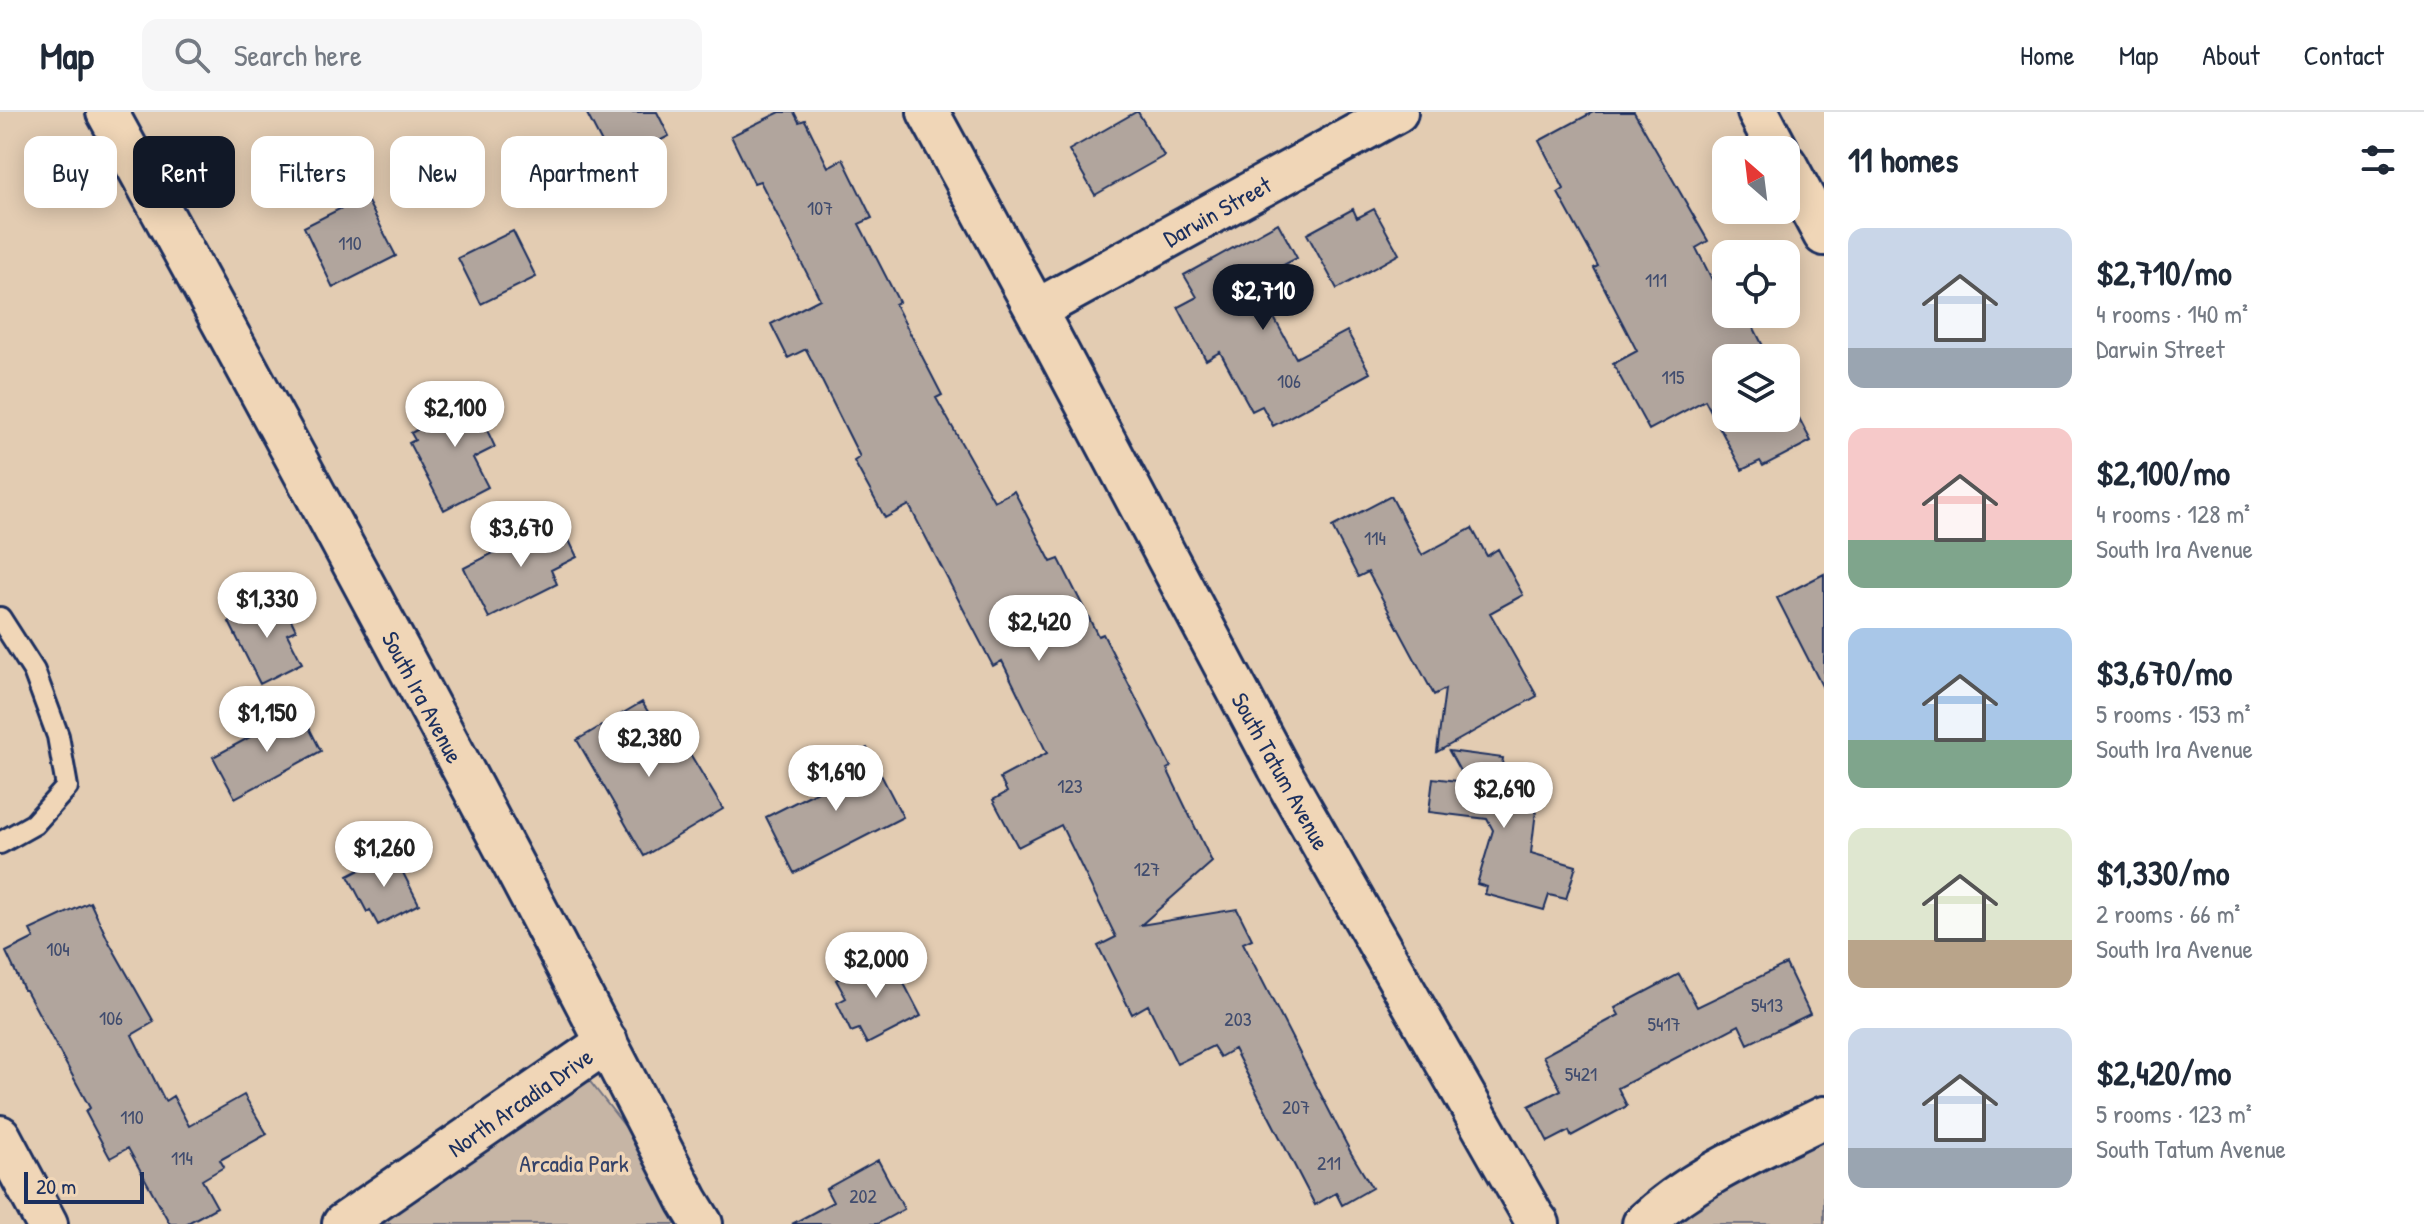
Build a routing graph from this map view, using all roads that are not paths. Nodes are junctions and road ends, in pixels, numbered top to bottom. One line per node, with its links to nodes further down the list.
1 (107, 112): 11 (street, South Ira Avenue)
2 (928, 112): 8 (street, South Tatum Avenue)
3 (1397, 112): 8 (street, Darwin Street)
4 (1758, 112): 5 (street)
5 (1771, 136)
6 (1800, 190): 7 (street)
7 (1824, 235)
8 (1036, 310): 17 (street, South Tatum Avenue)
9 (0, 618): 10 (lane)
10 (0, 843)
11 (607, 1042): 15 (street, North Arcadia Drive); 16 (street, North Arcadia Drive)
12 (1824, 1117): 18 (street)
13 (0, 1136): 14 (street)
14 (47, 1224)
15 (343, 1224)
16 (702, 1224)
17 (1539, 1224)
18 (1643, 1224)

